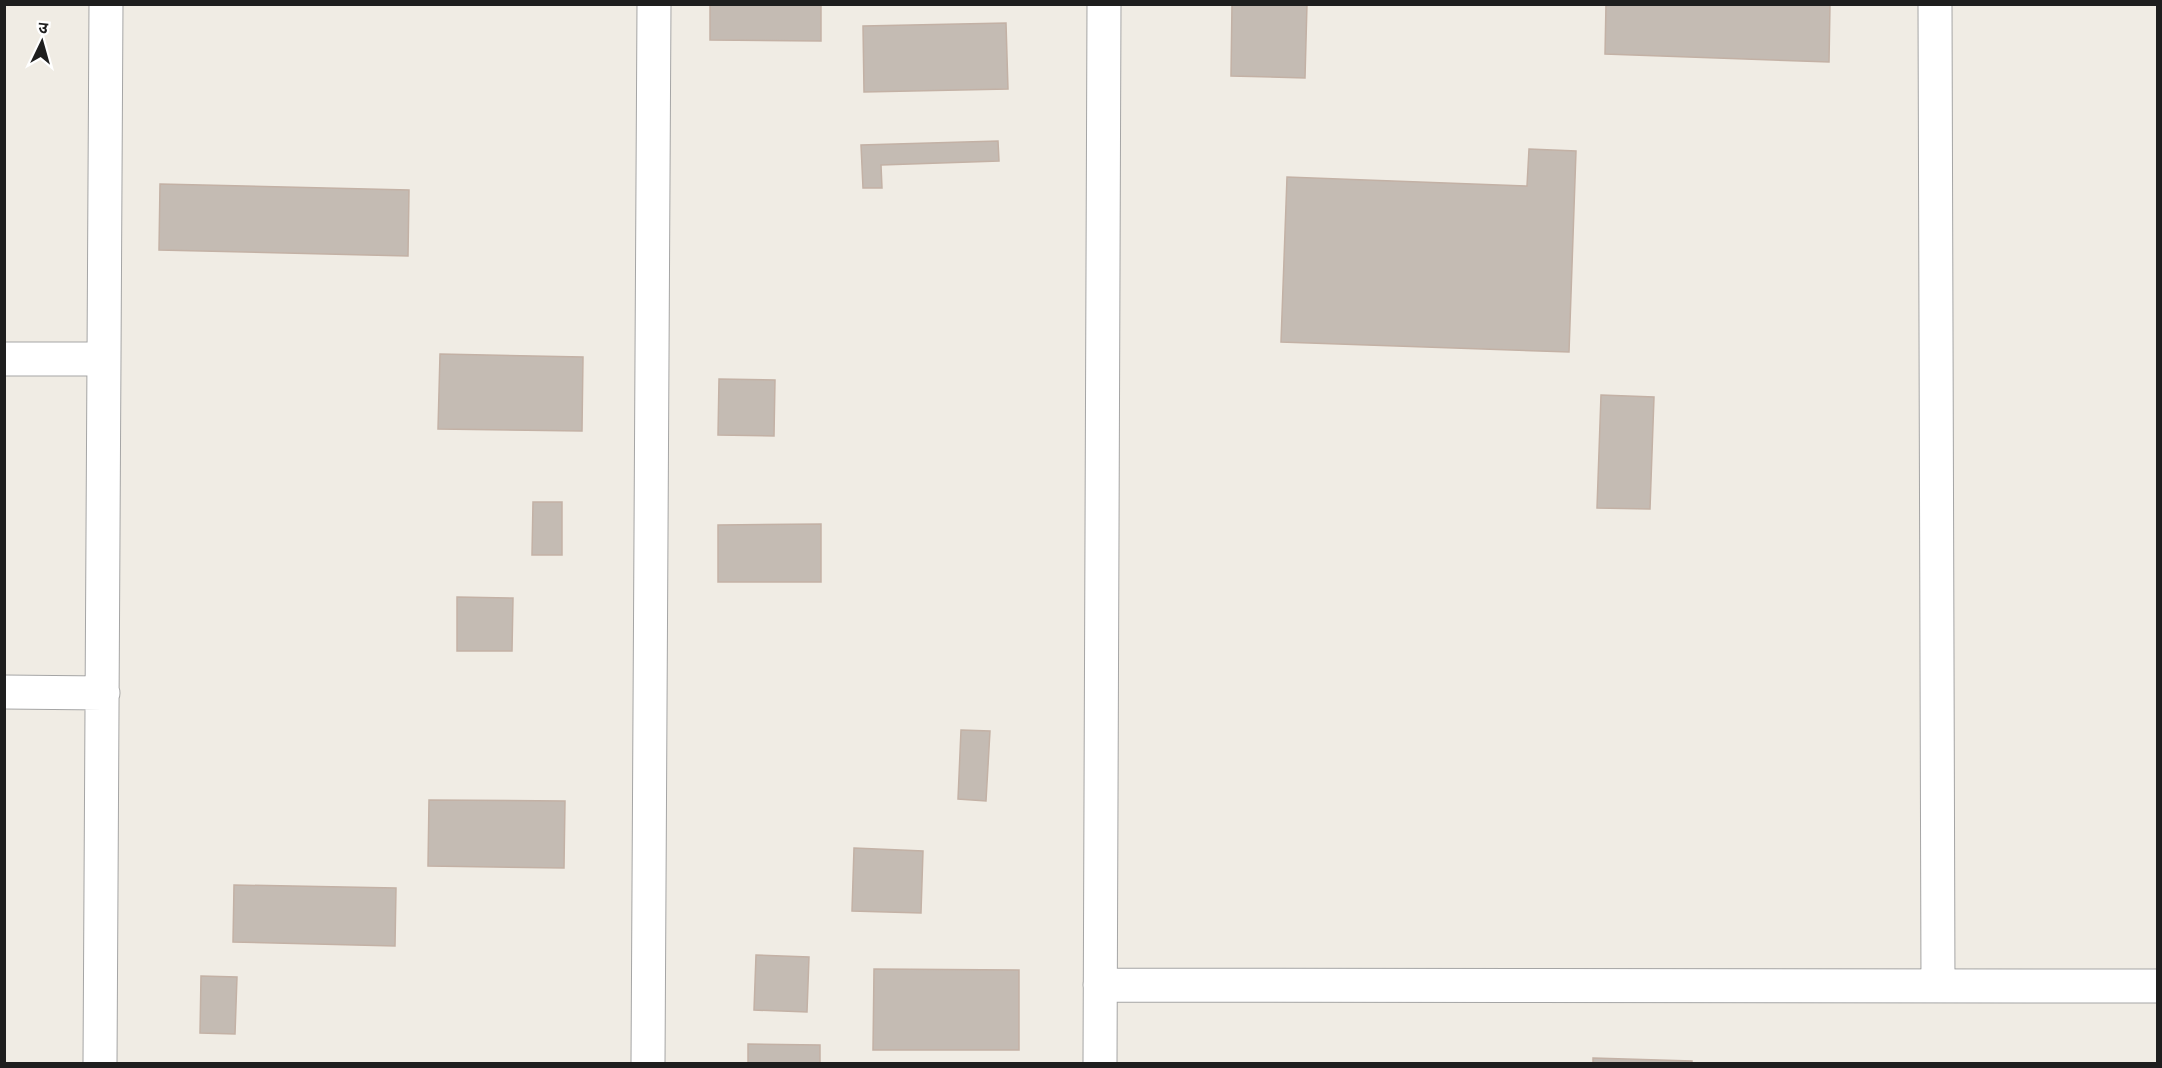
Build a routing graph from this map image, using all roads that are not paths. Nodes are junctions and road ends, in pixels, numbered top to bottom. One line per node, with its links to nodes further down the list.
1 (106, 4): 6 (street)
2 (654, 4): 13 (street)
3 (1104, 4): 9 (street)
4 (1935, 4): 10 (street)
5 (4, 358): 6 (street)
6 (104, 359): 8 (street)
7 (4, 692): 8 (street)
8 (103, 693): 12 (street)
9 (1100, 985): 10 (street); 14 (street)
10 (1938, 986): 11 (street)
11 (2157, 986)
12 (100, 1064)
13 (648, 1064)
14 (1100, 1064)

